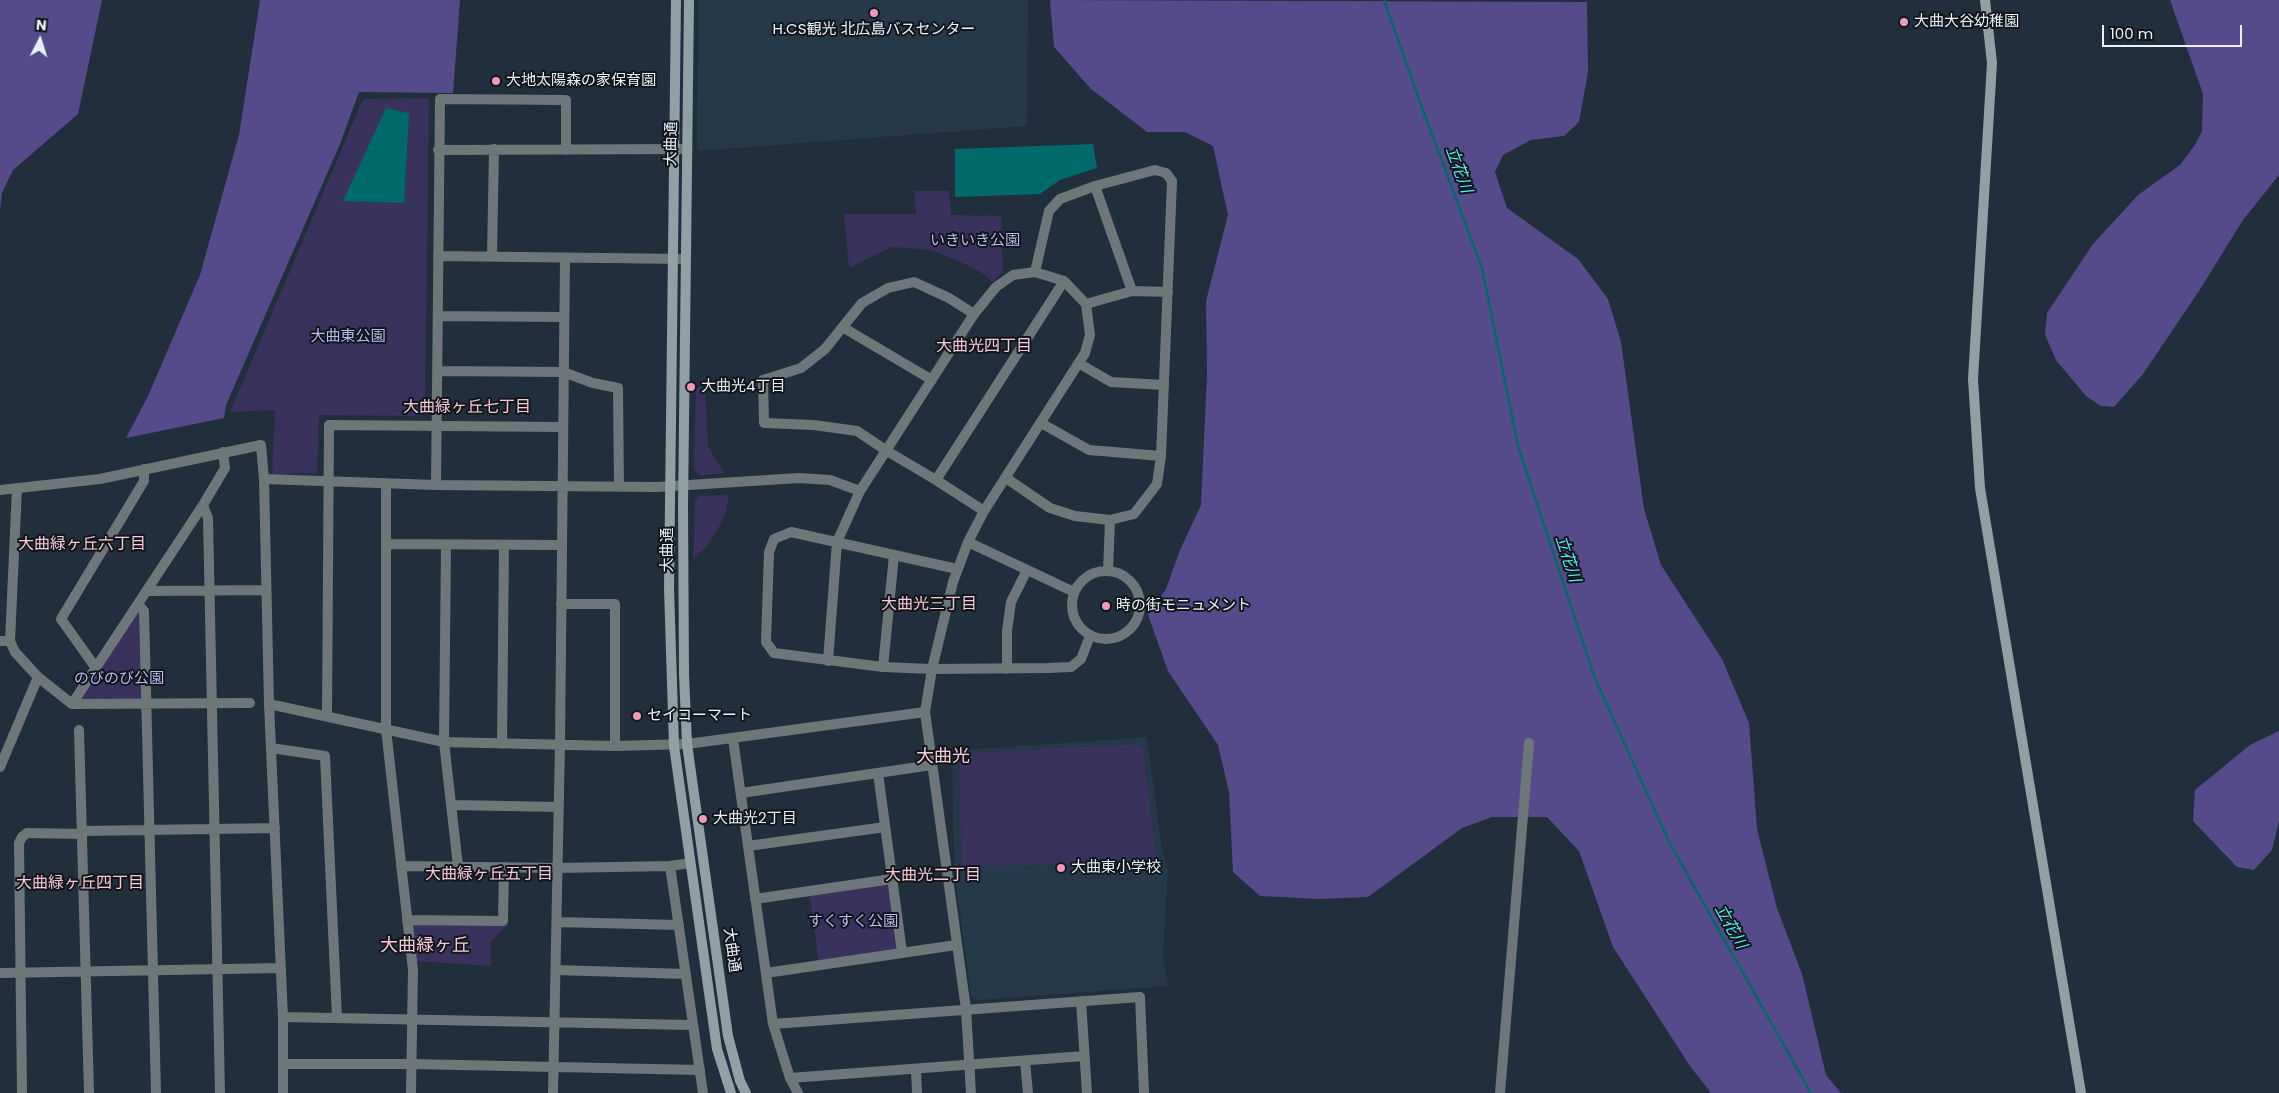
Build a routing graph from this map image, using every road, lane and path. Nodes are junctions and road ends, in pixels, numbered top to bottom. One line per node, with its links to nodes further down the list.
1 (676, 0): 5 (street, 大曲通)
2 (689, 0): 6 (street, 大曲通)
3 (1985, 0): 162 (street)
4 (494, 149): 7 (street); 8 (street); 11 (street)
5 (675, 149): 6 (street); 8 (street); 13 (street, 大曲通)
6 (687, 149): 14 (street, 大曲通)
7 (438, 150): 8 (street); 10 (street)
8 (566, 150)
9 (1095, 186): 15 (street); 17 (street); 18 (street)
10 (438, 256): 11 (street); 21 (street)
11 (492, 256): 12 (street)
12 (565, 258): 13 (street); 22 (street)
13 (673, 258): 14 (street); 44 (street, 大曲通)
14 (686, 258): 45 (street, 大曲通)
15 (1035, 272): 16 (street); 20 (street)
16 (1064, 281): 19 (street); 38 (street)
17 (1132, 291): 18 (street); 19 (street)
18 (1168, 292): 28 (street)
19 (1086, 304): 24 (street)
20 (974, 314): 23 (street); 27 (street)
21 (438, 316): 22 (street); 25 (street)
22 (564, 317): 26 (street)
23 (844, 328): 27 (street); 33 (street)
24 (1080, 364): 28 (street); 29 (street)
25 (437, 371): 26 (street); 30 (street)
26 (563, 372): 31 (street); 43 (street)
27 (932, 380): 33 (street)
28 (1164, 385): 34 (street)
29 (1041, 423): 34 (street); 36 (street)
30 (435, 426): 31 (street); 39 (street); 41 (street)
31 (562, 427): 42 (street)
32 (223, 452): 35 (street); 37 (street); 49 (street)
33 (887, 452): 38 (street); 48 (street)
34 (1161, 456): 51 (street)
35 (144, 469): 46 (street); 72 (street)
36 (1006, 478): 50 (street); 51 (street)
37 (264, 479): 39 (street); 62 (street)
38 (936, 480): 50 (street)
39 (328, 481): 40 (street); 82 (street)
40 (386, 483): 41 (street); 54 (street)
41 (436, 485): 42 (street)
42 (562, 486): 43 (street); 57 (street)
43 (619, 487): 44 (street)
44 (671, 487): 45 (street); 92 (street, 大曲通)
45 (683, 487): 48 (street); 89 (street, 大曲通)
46 (17, 488): 47 (street); 69 (street)
47 (0, 490)
48 (860, 491): 52 (street)
49 (203, 505): 63 (street); 64 (street)
50 (984, 511): 53 (street)
51 (1110, 520): 61 (street)
52 (837, 542): 58 (street); 70 (street); 70 (street)
53 (968, 542): 59 (street); 60 (street)
54 (387, 544): 55 (street); 83 (street)
55 (446, 544): 56 (street); 86 (street)
56 (504, 545): 57 (street); 87 (street)
57 (561, 546): 67 (street)
58 (894, 555): 59 (street); 71 (street)
59 (957, 569): 74 (street)
60 (1026, 570): 65 (street); 73 (street)
61 (1108, 571): 65 (street); 68 (street)
62 (265, 590): 64 (street); 79 (street)
63 (147, 591): 64 (street); 66 (street)
64 (210, 591): 76 (street)
65 (1074, 592): 68 (street)
66 (138, 604): 72 (street); 80 (street)
67 (561, 604): 88 (street); 91 (street)
68 (1090, 636): 73 (street)
69 (5, 641): 75 (street)
70 (828, 661): 71 (street)
71 (883, 667): 74 (street)
72 (96, 668): 78 (street)
73 (1007, 668): 74 (street)
74 (932, 670): 81 (street)
75 (38, 678): 78 (street); 95 (street)
76 (212, 703): 77 (street); 80 (street); 102 (street)
77 (250, 703)
78 (72, 704): 80 (street)
79 (269, 704): 82 (street); 93 (street)
80 (146, 705): 103 (street)
81 (924, 712): 85 (street); 94 (street)
82 (326, 716): 83 (street)
83 (386, 729): 86 (street); 107 (street)
84 (79, 730): 104 (street)
85 (733, 739): 89 (street); 97 (street)
86 (444, 742): 87 (street); 98 (street)
87 (502, 744): 88 (street)
88 (560, 744): 91 (street); 99 (street)
89 (688, 744): 92 (street); 154 (street, 大曲通)
90 (1529, 744): 161 (street)
91 (615, 746): 92 (street)
92 (674, 746): 106 (street, 大曲通)
93 (271, 748): 101 (street); 131 (street)
94 (932, 765): 96 (street); 117 (street)
95 (0, 768)
96 (878, 773): 97 (street); 100 (street)
97 (741, 793): 105 (street)
98 (450, 805): 99 (street); 108 (street)
99 (559, 807): 111 (street)
100 (884, 827): 105 (street); 112 (street)
101 (275, 828): 102 (street); 119 (street)
102 (215, 829): 103 (street); 120 (street)
103 (149, 830): 104 (street); 121 (street)
104 (83, 832): 123 (street); 125 (street)
105 (748, 846): 113 (street)
106 (690, 863): 109 (street); 153 (street, 大曲通)
107 (401, 866): 108 (street); 114 (street)
108 (458, 866): 110 (street)
109 (670, 866): 111 (street); 116 (street)
110 (504, 867): 111 (street); 114 (street)
111 (558, 868): 115 (street)
112 (892, 879): 113 (street); 118 (street)
113 (755, 899): 126 (street)
114 (407, 920): 132 (street)
115 (558, 922): 116 (street); 122 (street)
116 (679, 925): 127 (street)
117 (956, 946): 118 (street); 129 (street)
118 (902, 952): 126 (street)
119 (281, 968): 120 (street); 130 (street)
120 (218, 969): 121 (street); 148 (street)
121 (153, 970): 123 (street); 147 (street)
122 (556, 970): 127 (street); 133 (street)
123 (86, 972): 125 (street); 146 (street)
124 (0, 973): 125 (street)
125 (20, 973): 145 (street)
126 (766, 973): 134 (street)
127 (686, 974): 135 (street)
128 (1081, 1001): 129 (street); 136 (street); 160 (street)
129 (966, 1009): 134 (street); 140 (street)
130 (283, 1017): 131 (street); 138 (street)
131 (337, 1018): 132 (street)
132 (413, 1019): 133 (street); 139 (street)
133 (554, 1022): 135 (street); 141 (street)
134 (773, 1024): 144 (street)
135 (692, 1025): 143 (street)
136 (1084, 1056): 137 (street); 159 (street)
137 (1025, 1061): 140 (street); 158 (street)
138 (282, 1064): 139 (street); 149 (street)
139 (412, 1064): 141 (street); 150 (street)
140 (969, 1065): 142 (street); 157 (street)
141 (554, 1068): 143 (street); 151 (street)
142 (916, 1068): 144 (street); 156 (street)
143 (700, 1070): 152 (street)
144 (790, 1078): 155 (street)
145 (22, 1093)
146 (89, 1093)
147 (156, 1093)
148 (220, 1093)
149 (283, 1093)
150 (411, 1093)
151 (553, 1093)
152 (703, 1093)
153 (731, 1093)
154 (746, 1093)
155 (798, 1093)
156 (918, 1093)
157 (971, 1093)
158 (1028, 1093)
159 (1087, 1093)
160 (1144, 1093)
161 (1500, 1093)
162 (2081, 1093)

